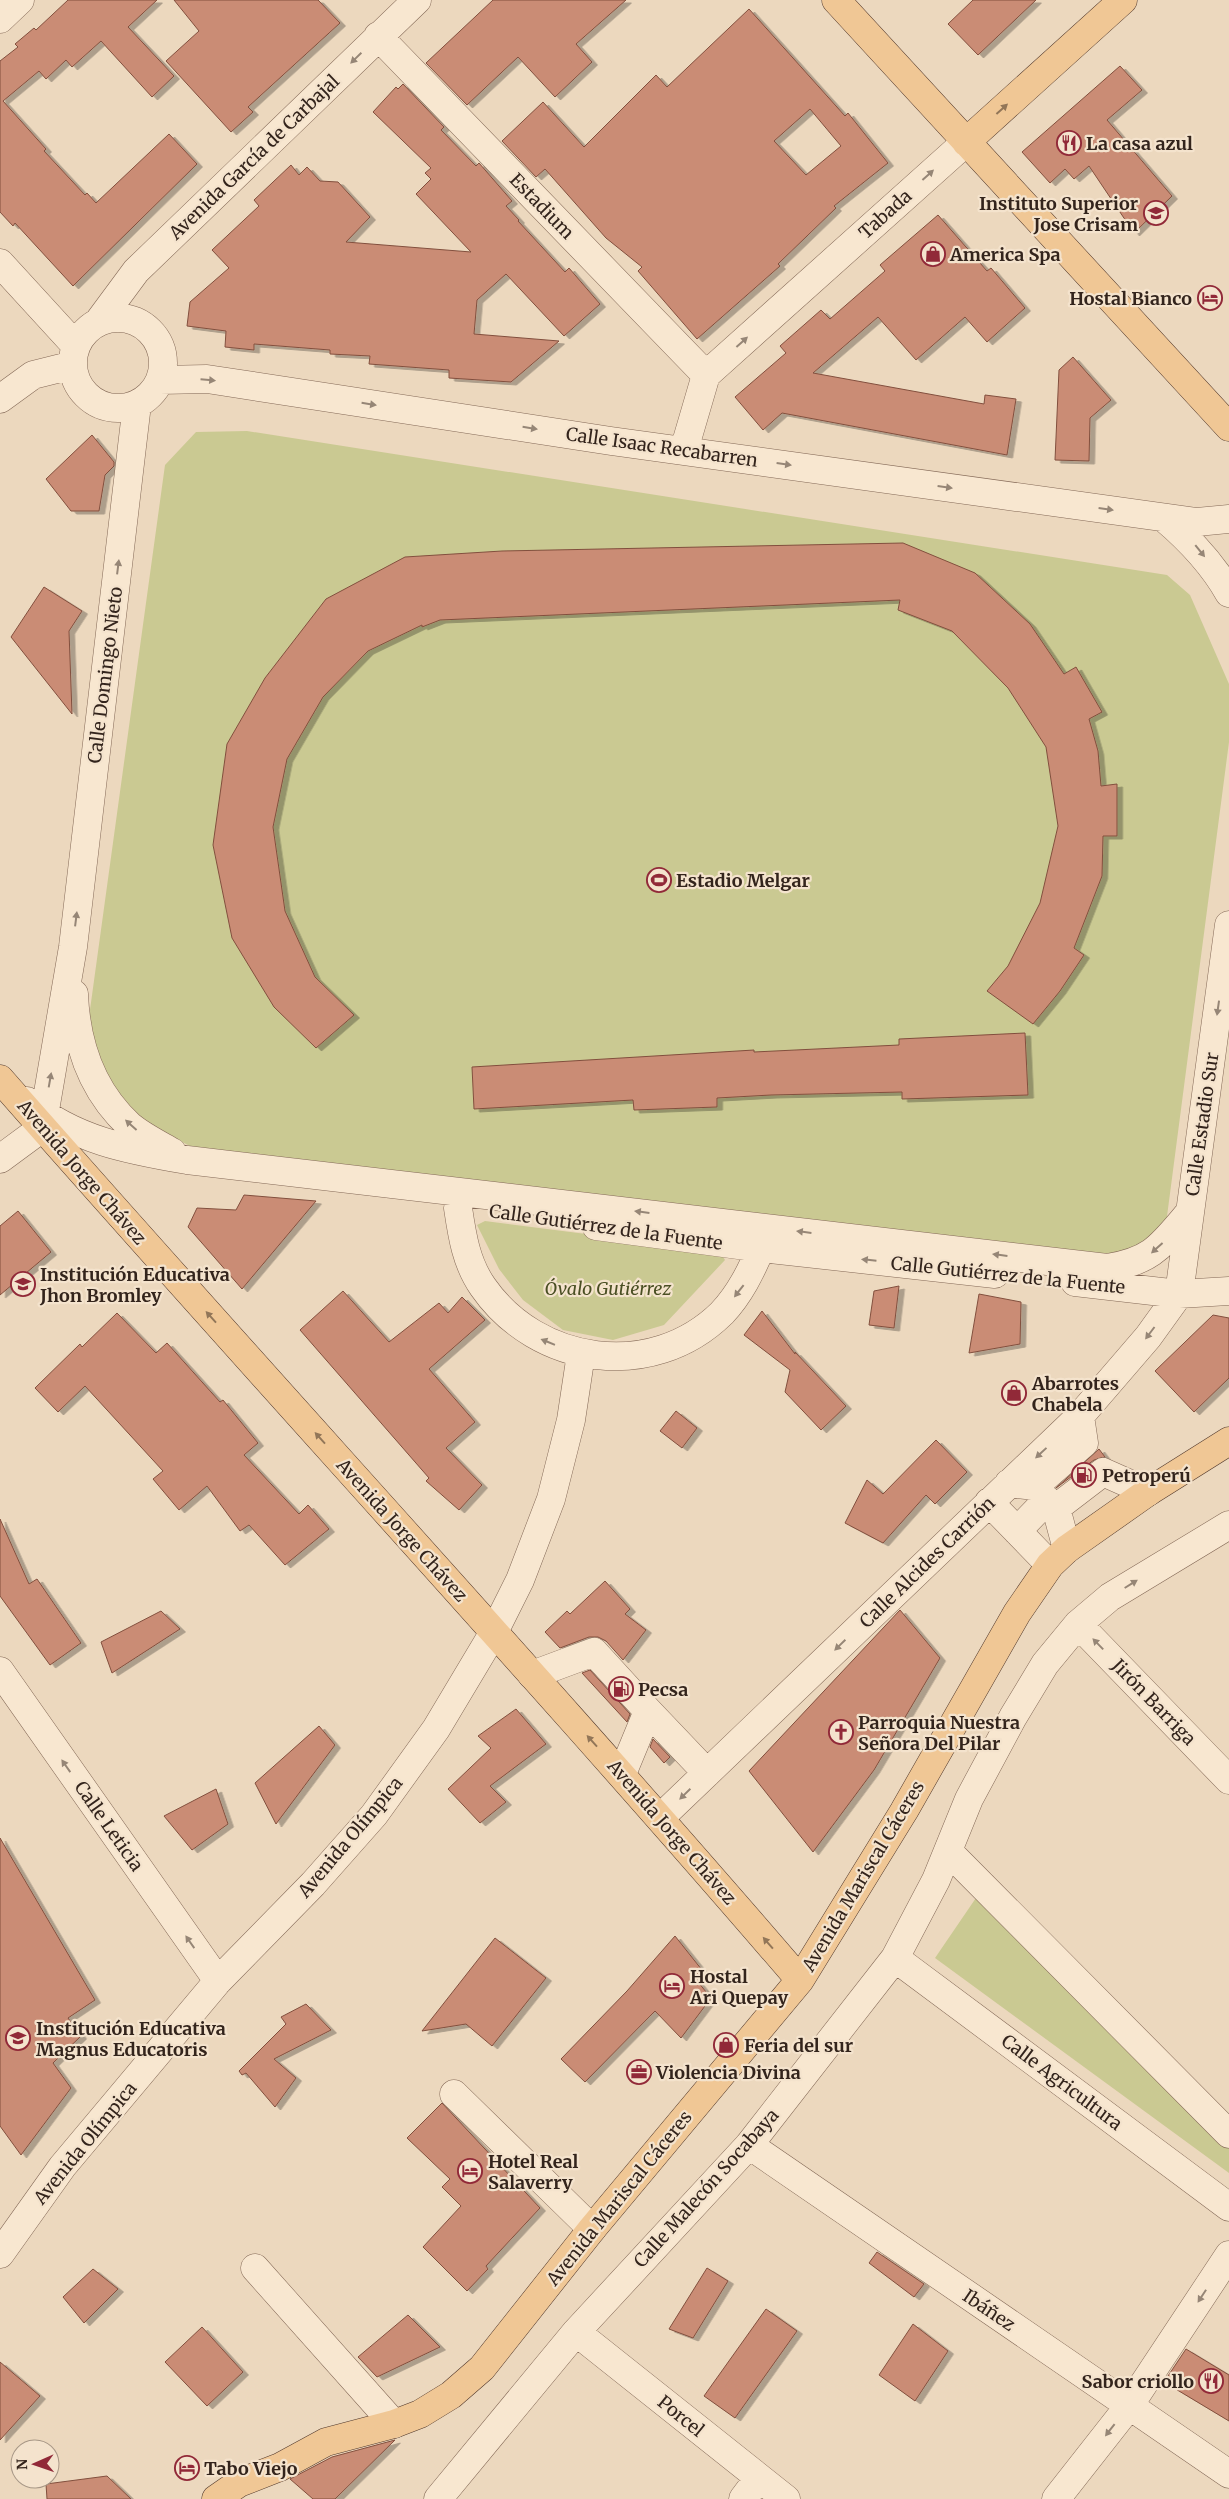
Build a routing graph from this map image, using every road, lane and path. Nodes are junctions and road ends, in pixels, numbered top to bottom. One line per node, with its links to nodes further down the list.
1 (20, 0): 5 (street)
2 (417, 0): 6 (street, Avenida García de Carbajal)
3 (836, 0): 7 (main road)
4 (1123, 0): 7 (main road, Tabada, one-way to 4)
5 (0, 19)
6 (378, 36): 9 (street, Avenida García de Carbajal, one-way to 9); 11 (street, Estadium)
7 (966, 142): 11 (street, Tabada, one-way to 7); 15 (main road)
8 (0, 263): 10 (street)
9 (99, 321): 10 (street); 12 (street)
10 (74, 355): 13 (street); 14 (street)
11 (706, 375): 16 (street)
12 (160, 380): 14 (street); 16 (street, Calle Isaac Recabarren, one-way to 16)
13 (0, 399)
14 (137, 404): 21 (street, Calle Domingo Nieto, one-way to 14)
15 (1229, 427)
16 (684, 450): 17 (street, Calle Isaac Recabarren, one-way to 17)
17 (1164, 518): 18 (street, Calle Isaac Recabarren); 19 (street, one-way to 19)
18 (1229, 519)
19 (1229, 593)
20 (1229, 925): 27 (street, Calle Estadio Sur, one-way to 27)
21 (73, 947): 23 (street, Calle Domingo Nieto, one-way to 21); 25 (street, Calle Domingo Nieto, one-way to 21)
22 (1, 1080): 23 (main road, Avenida Jorge Chávez)
23 (43, 1122): 24 (street); 25 (street, Avenida Jorge Chávez); 26 (street, Calle Gutiérrez de la Fuente); 43 (main road, Avenida Jorge Chávez, one-way to 23)
24 (0, 1160)
25 (187, 1160): 27 (street, Calle Gutiérrez de la Fuente, one-way to 25)
26 (458, 1208): 28 (street, Calle Gutiérrez de la Fuente); 32 (street, one-way to 26)
27 (1189, 1213): 30 (street, Calle Estadio Sur)
28 (761, 1248): 30 (street, Calle Gutiérrez de la Fuente, one-way to 28); 32 (street, one-way to 32)
29 (1229, 1291): 30 (street, Calle Gutiérrez de la Fuente)
30 (1179, 1294): 31 (street, Calle Gutiérrez de la Fuente); 33 (street, Calle Alcides Carrión, one-way to 33)
31 (1229, 1310)
32 (581, 1354): 43 (street, Avenida Olímpica)
33 (1082, 1429): 35 (street); 37 (street, Calle Alcides Carrión)
34 (1229, 1441): 36 (main road, Avenida Mariscal Cáceres)
35 (1103, 1472): 36 (street); 37 (street)
36 (1148, 1492): 41 (main road, Avenida Mariscal Cáceres)
37 (1037, 1494): 38 (street, Calle Alcides Carrión); 40 (street); 41 (street)
38 (989, 1502): 40 (street); 47 (street, Calle Alcides Carrión, one-way to 47)
39 (1229, 1525): 42 (street, Calle Malecón Socabaya, one-way to 39)
40 (1017, 1531): 41 (street)
41 (1059, 1557): 53 (main road, Avenida Mariscal Cáceres)
42 (1078, 1624): 49 (street, Jirón Barriga, one-way to 42); 51 (street, Calle Malecón Socabaya)
43 (494, 1632): 45 (main road, Avenida Jorge Chávez); 54 (street, Avenida Olímpica)
44 (0, 1671): 54 (street, Calle Leticia, one-way to 44)
45 (532, 1675): 46 (street); 48 (main road, Avenida Jorge Chávez, one-way to 45)
46 (648, 1711): 47 (street); 48 (street)
47 (707, 1773): 50 (street, Calle Alcides Carrión, one-way to 50)
48 (622, 1774): 50 (main road, Avenida Jorge Chávez)
49 (1229, 1780)
50 (660, 1818): 53 (main road, Avenida Jorge Chávez, one-way to 50)
51 (948, 1851): 52 (street, Calle Malecón Socabaya); 56 (street)
52 (895, 1958): 57 (street, Calle Malecón Socabaya); 58 (street, Calle Agricultura)
53 (800, 1980): 59 (main road, Avenida Mariscal Cáceres)
54 (218, 1981): 60 (street, Avenida Olímpica)
55 (454, 2094): 59 (street)
56 (1229, 2134)
57 (749, 2145): 63 (street, Calle Malecón Socabaya); 64 (street, Ibáñez)
58 (1229, 2207)
59 (592, 2229): 65 (main road, Avenida Mariscal Cáceres)
60 (0, 2254)
61 (1229, 2255): 64 (street, one-way to 64)
62 (255, 2268): 65 (street)
63 (576, 2332): 68 (street, Porcel); 71 (street, Calle Malecón Socabaya)
64 (1129, 2406): 67 (street, Ibáñez); 73 (street, one-way to 73)
65 (394, 2424): 66 (main road, Avenida Mariscal Cáceres)
66 (280, 2466): 69 (main road, Avenida Mariscal Cáceres); 70 (main road, Avenida Mariscal Cáceres)
67 (1229, 2474)
68 (750, 2489): 72 (street, Porcel)
69 (216, 2499)
70 (253, 2499)
71 (438, 2499)
72 (786, 2499)
73 (1056, 2499)

